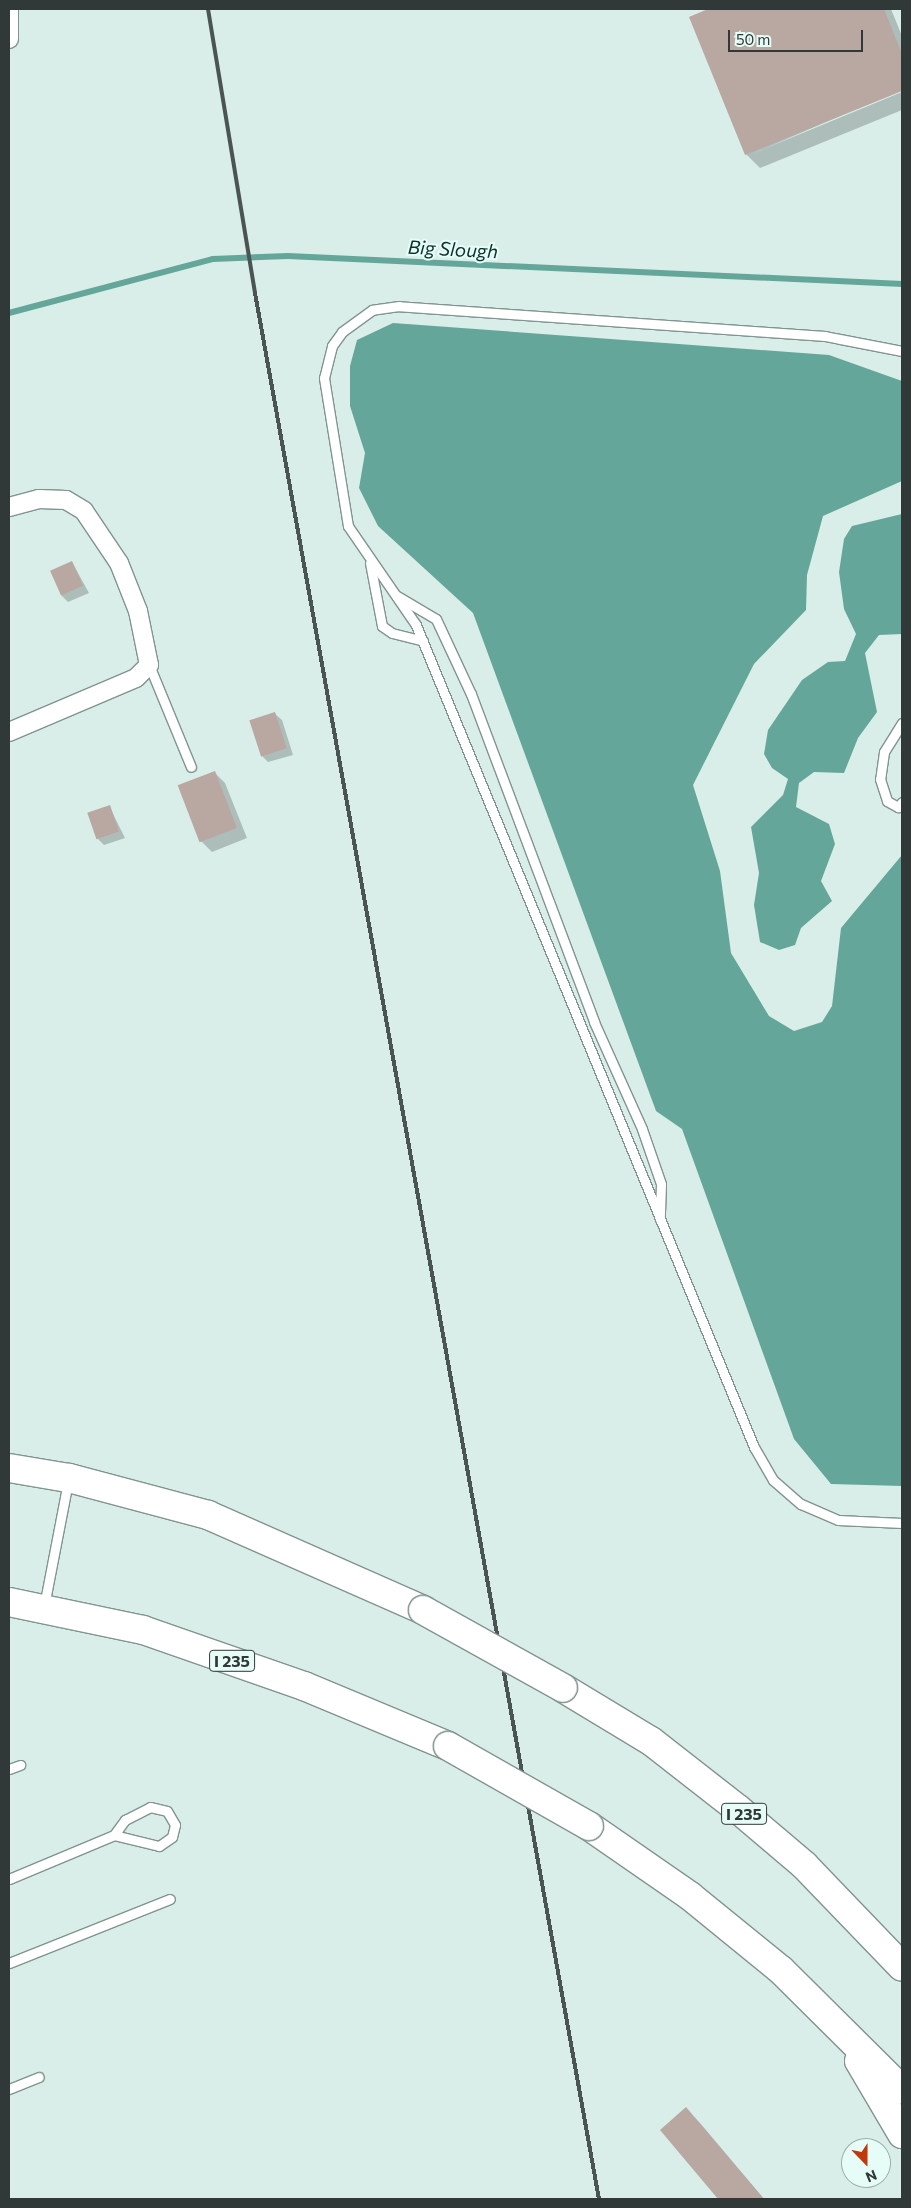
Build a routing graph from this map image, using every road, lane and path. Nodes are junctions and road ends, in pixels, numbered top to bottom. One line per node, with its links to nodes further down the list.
1 (9, 9): 2 (street)
2 (9, 39)
3 (902, 351): 5 (lane)
4 (9, 507): 8 (street)
5 (370, 563): 6 (lane); 7 (lane)
6 (396, 596): 7 (lane); 13 (lane)
7 (423, 642): 13 (lane)
8 (149, 665): 10 (street); 11 (lane)
9 (902, 723): 12 (lane)
10 (9, 732)
11 (190, 767)
12 (902, 802)
13 (660, 1225): 16 (lane)
14 (9, 1468): 15 (highway, I 235)
15 (68, 1478): 18 (lane); 25 (highway, I 235, bridge)
16 (902, 1523)
17 (9, 1602): 18 (highway, I 235)
18 (44, 1607): 26 (highway, I 235, bridge)
19 (20, 1765): 20 (lane)
20 (9, 1769)
21 (114, 1835): 21 (lane); 22 (lane)
22 (9, 1879)
23 (170, 1899): 24 (lane)
24 (9, 1963)
25 (902, 1967)
26 (842, 2032): 29 (highway, I 235); 30 (highway)
27 (39, 2077): 28 (lane)
28 (9, 2089)
29 (902, 2090)
30 (902, 2134)

